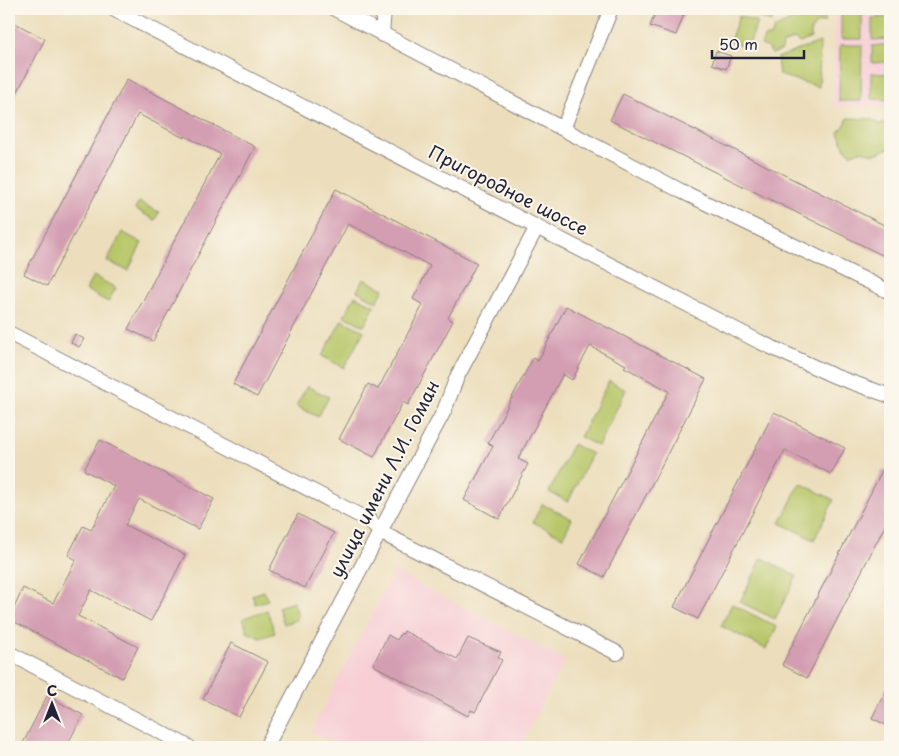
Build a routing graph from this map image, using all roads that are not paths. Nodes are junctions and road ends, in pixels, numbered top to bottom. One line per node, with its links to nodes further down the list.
1 (113, 9): 7 (street, Пригородное шоссе)
2 (335, 9): 5 (street)
3 (384, 9): 5 (street)
4 (611, 9): 6 (street)
5 (382, 35): 6 (street)
6 (563, 129): 8 (street)
7 (537, 227): 10 (street, Пригородное шоссе); 11 (street, улица имени Л.И. Гоман)
8 (890, 292)
9 (9, 333): 11 (street)
10 (890, 396)
11 (380, 532): 13 (street); 15 (street, улица имени Л.И. Гоман)
12 (9, 653): 14 (street)
13 (617, 653)
14 (189, 747)
15 (266, 747)

